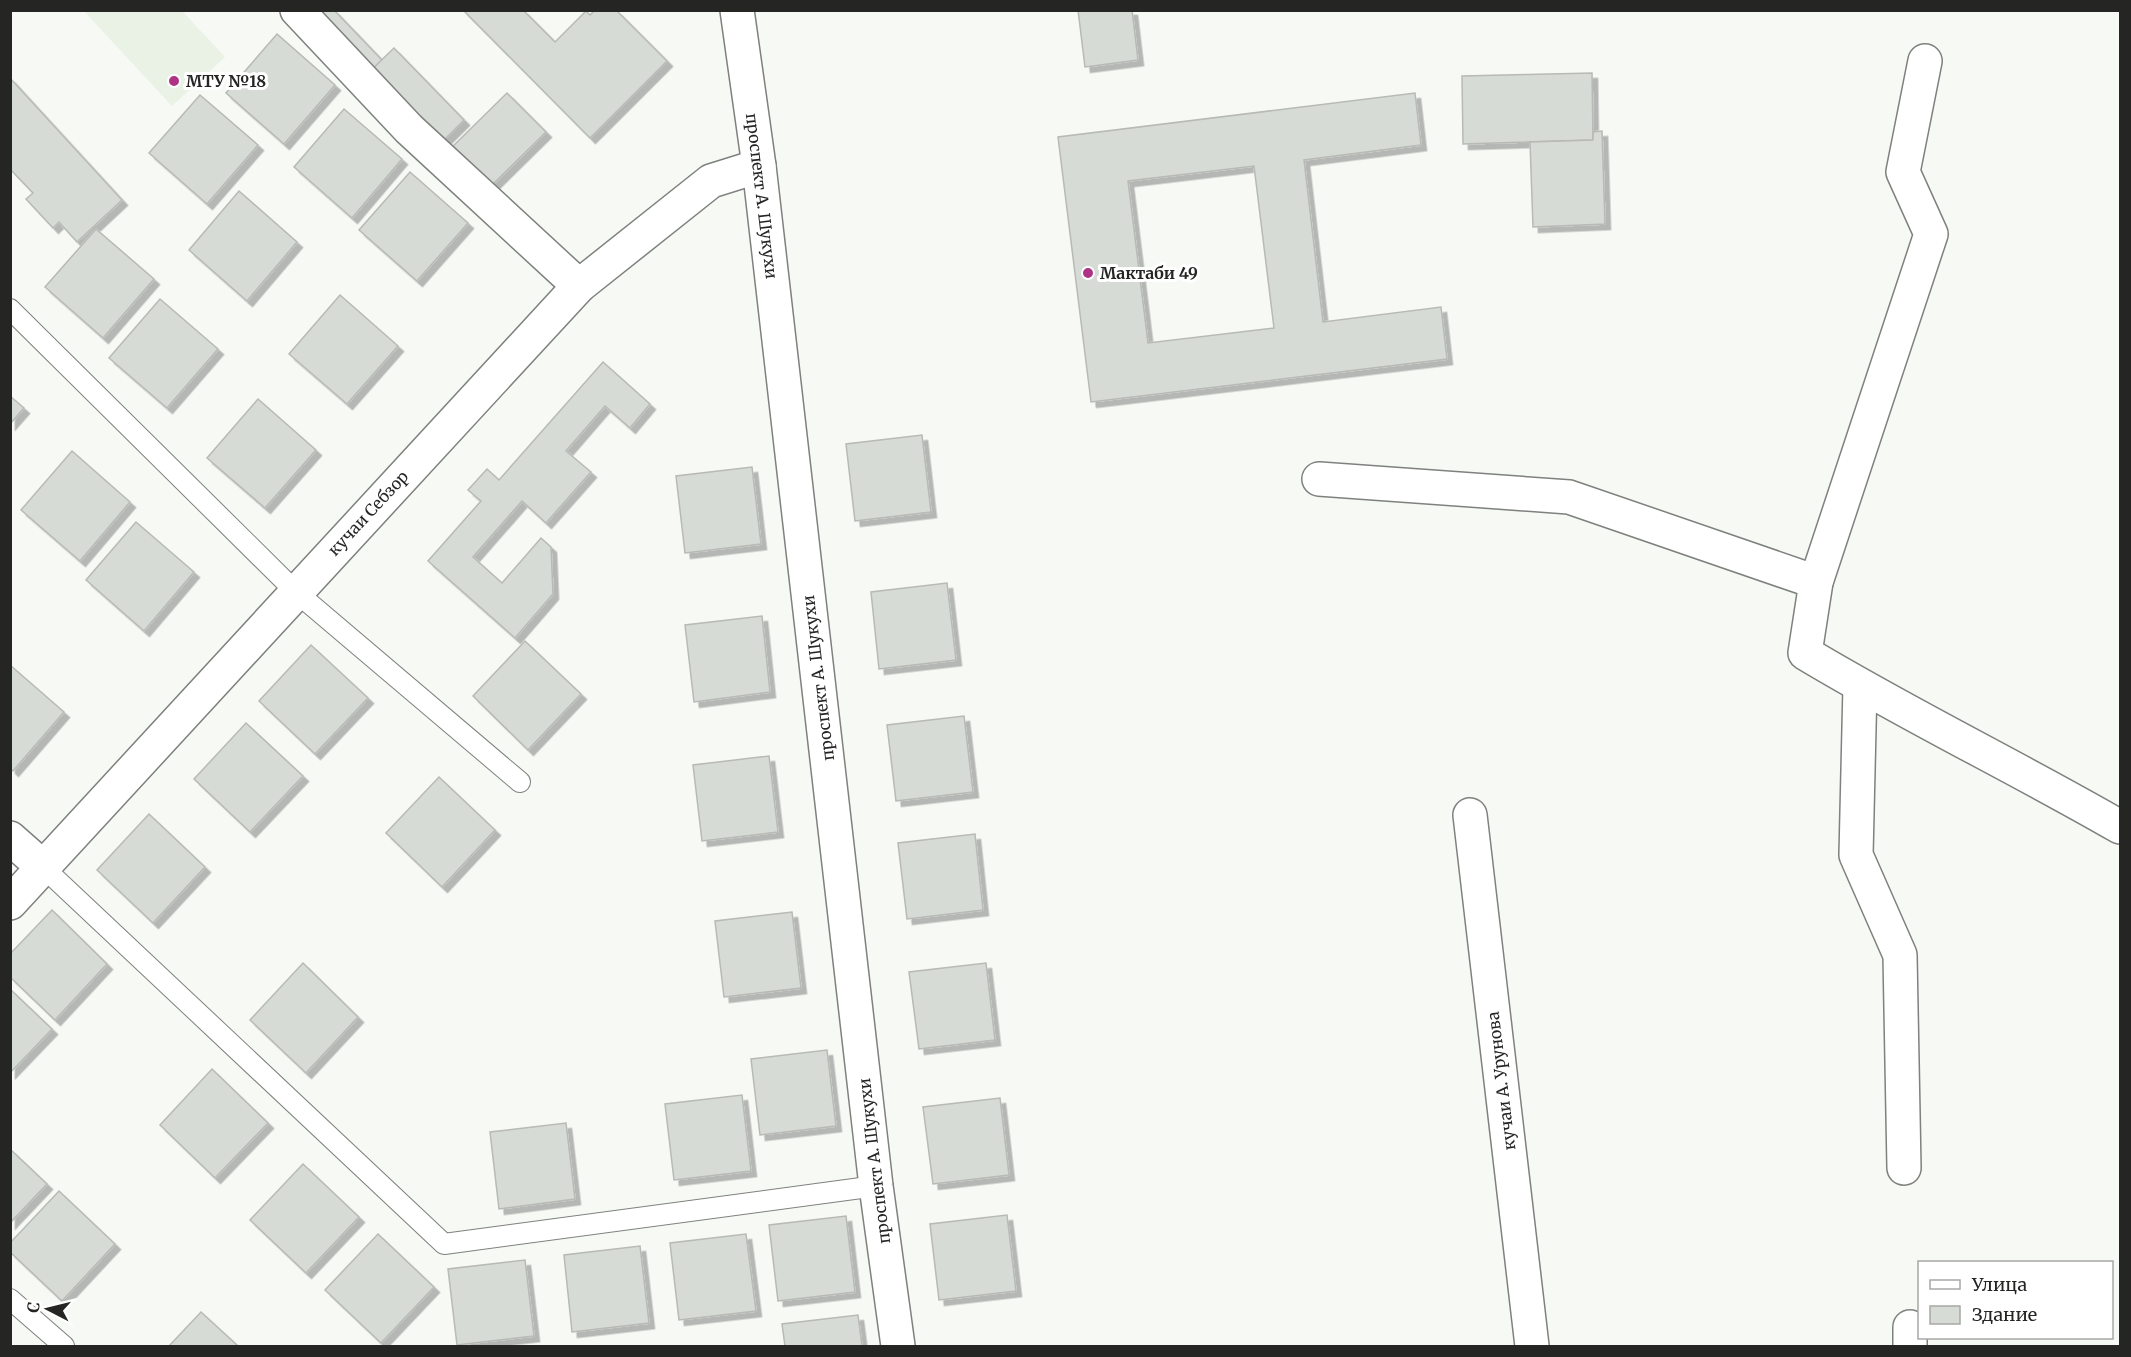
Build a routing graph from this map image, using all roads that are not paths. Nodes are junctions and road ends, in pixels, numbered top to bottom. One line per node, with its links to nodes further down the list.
1 (297, 10): 5 (street)
2 (737, 10): 4 (street, проспект А. Шукухи)
3 (1925, 61): 8 (street)
4 (759, 166): 5 (street, кучаи Себзор); 18 (street, проспект А. Шукухи)
5 (579, 286): 9 (street, кучаи Себзор)
6 (10, 309): 9 (lane)
7 (1318, 480): 8 (street)
8 (1816, 582): 10 (street)
9 (296, 592): 11 (lane); 15 (street, кучаи Себзор)
10 (1860, 686): 13 (street); 17 (street)
11 (520, 782)
12 (1470, 815): 22 (street, кучаи А. Урунова)
13 (2121, 827)
14 (10, 838): 15 (street)
15 (44, 868): 16 (street, кучаи Себзор); 18 (lane)
16 (10, 903)
17 (1904, 1168)
18 (876, 1186): 21 (street, проспект А. Шукухи)
19 (10, 1299): 20 (lane)
20 (64, 1347)
21 (898, 1347)
22 (1532, 1347)

